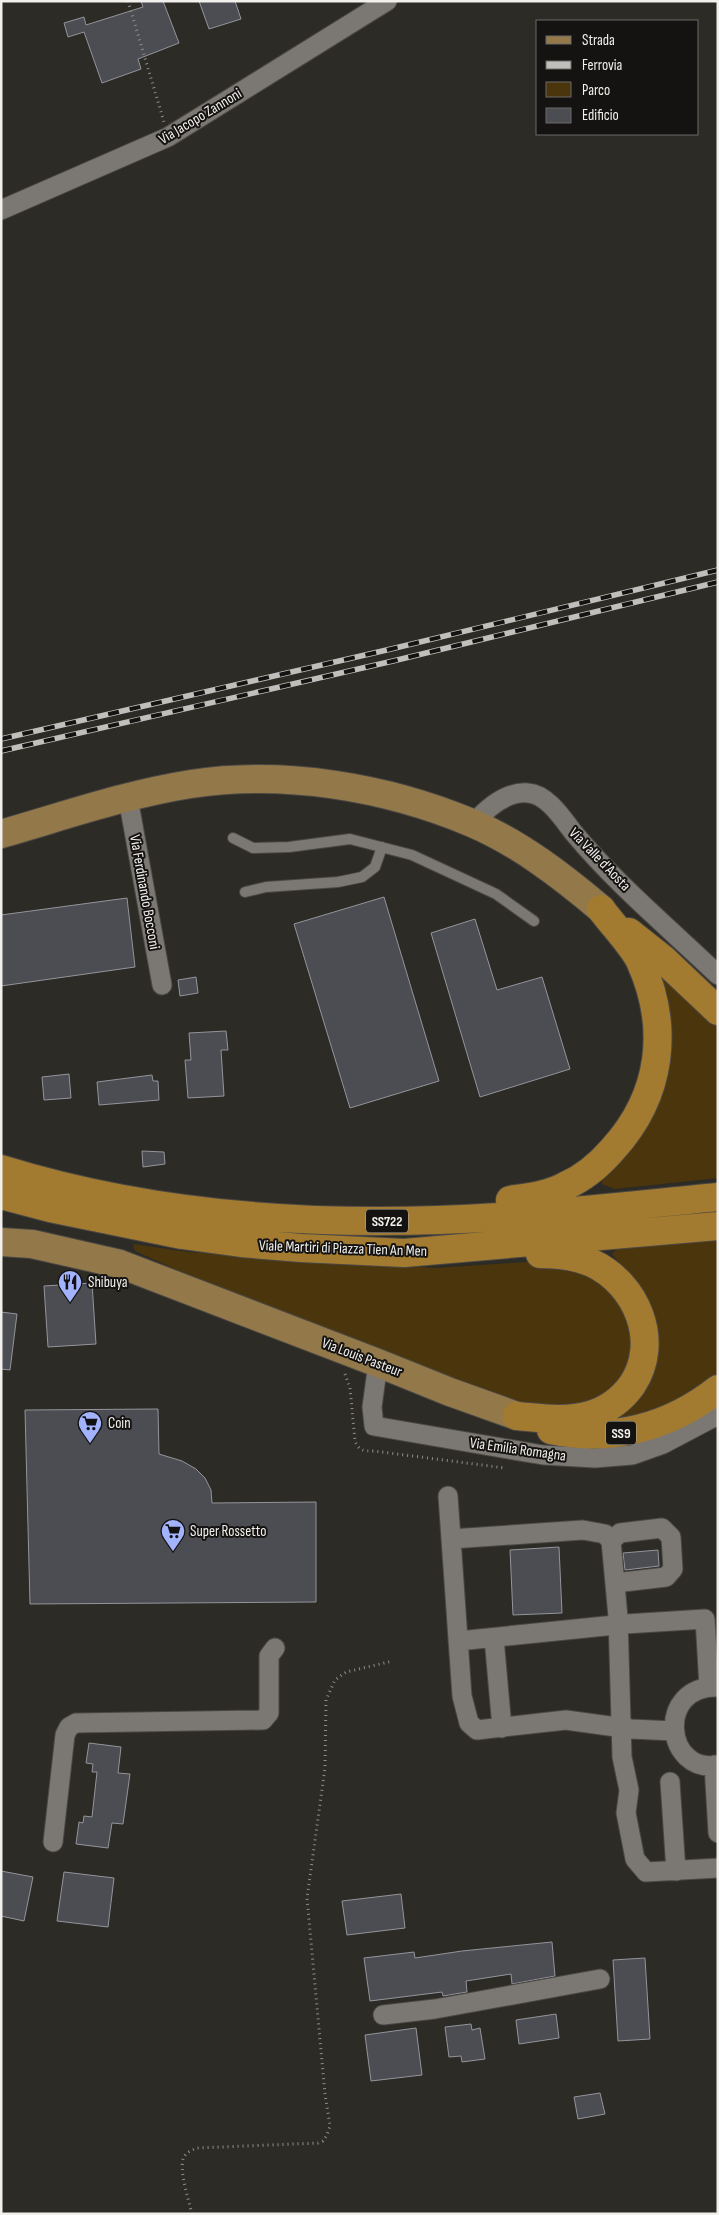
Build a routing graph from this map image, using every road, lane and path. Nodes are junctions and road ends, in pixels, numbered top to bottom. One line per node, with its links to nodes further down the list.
1 (128, 1): 3 (path)
2 (387, 1): 3 (street, Via Jacopo Zannoni)
3 (168, 137): 4 (street, Via Jacopo Zannoni)
4 (2, 207)
5 (128, 798): 6 (main road); 7 (main road); 14 (street, Via Ferdinando Bocconi)
6 (474, 824): 11 (main road); 13 (street, Via Valle d'Aosta)
7 (1, 834)
8 (233, 838): 9 (lane)
9 (382, 847): 10 (lane); 12 (lane)
10 (245, 892)
11 (601, 909): 15 (highway); 20 (highway)
12 (534, 921)
13 (718, 975)
14 (162, 985)
15 (718, 1011)
16 (1, 1169): 18 (highway, Viale Martiri di Piazza Tien An Men / SS722)
17 (1, 1195): 18 (highway, Viale Martiri di Piazza Tien An Men / SS722)
18 (53, 1196): 20 (highway, Viale Martiri di Piazza Tien An Men / SS722); 23 (highway, Viale Martiri di Piazza Tien An Men / SS722)
19 (718, 1197): 20 (highway, Viale Martiri di Piazza Tien An Men / SS722)
20 (320, 1220)
21 (718, 1226): 23 (highway, Viale Martiri di Piazza Tien An Men / SS722)
22 (1, 1242): 24 (main road, Via Louis Pasteur)
23 (404, 1253): 27 (highway, SS722)
24 (378, 1363): 26 (street, Via Emilia Romagna); 27 (main road, Via Louis Pasteur)
25 (718, 1389): 27 (highway, Via Louis Pasteur / SS9)
26 (718, 1415)
27 (517, 1416)
28 (448, 1496): 29 (street)
29 (451, 1539): 30 (street); 35 (street)
30 (611, 1541): 31 (street); 31 (street)
31 (615, 1583): 33 (street)
32 (711, 1619): 33 (street); 38 (street)
33 (618, 1625): 34 (street); 40 (street)
34 (494, 1638): 35 (street); 39 (street)
35 (458, 1641): 39 (street)
36 (275, 1648): 46 (street)
37 (393, 1661): 51 (path)
38 (713, 1687): 41 (street)
39 (502, 1728): 40 (street)
40 (623, 1728): 41 (street); 48 (street)
41 (674, 1731): 42 (street)
42 (716, 1765): 44 (street)
43 (670, 1782): 48 (street)
44 (717, 1824): 45 (street)
45 (718, 1832)
46 (53, 1842)
47 (718, 1868): 48 (street)
48 (676, 1871)
49 (600, 1979): 50 (street)
50 (383, 2015)
51 (192, 2214)

